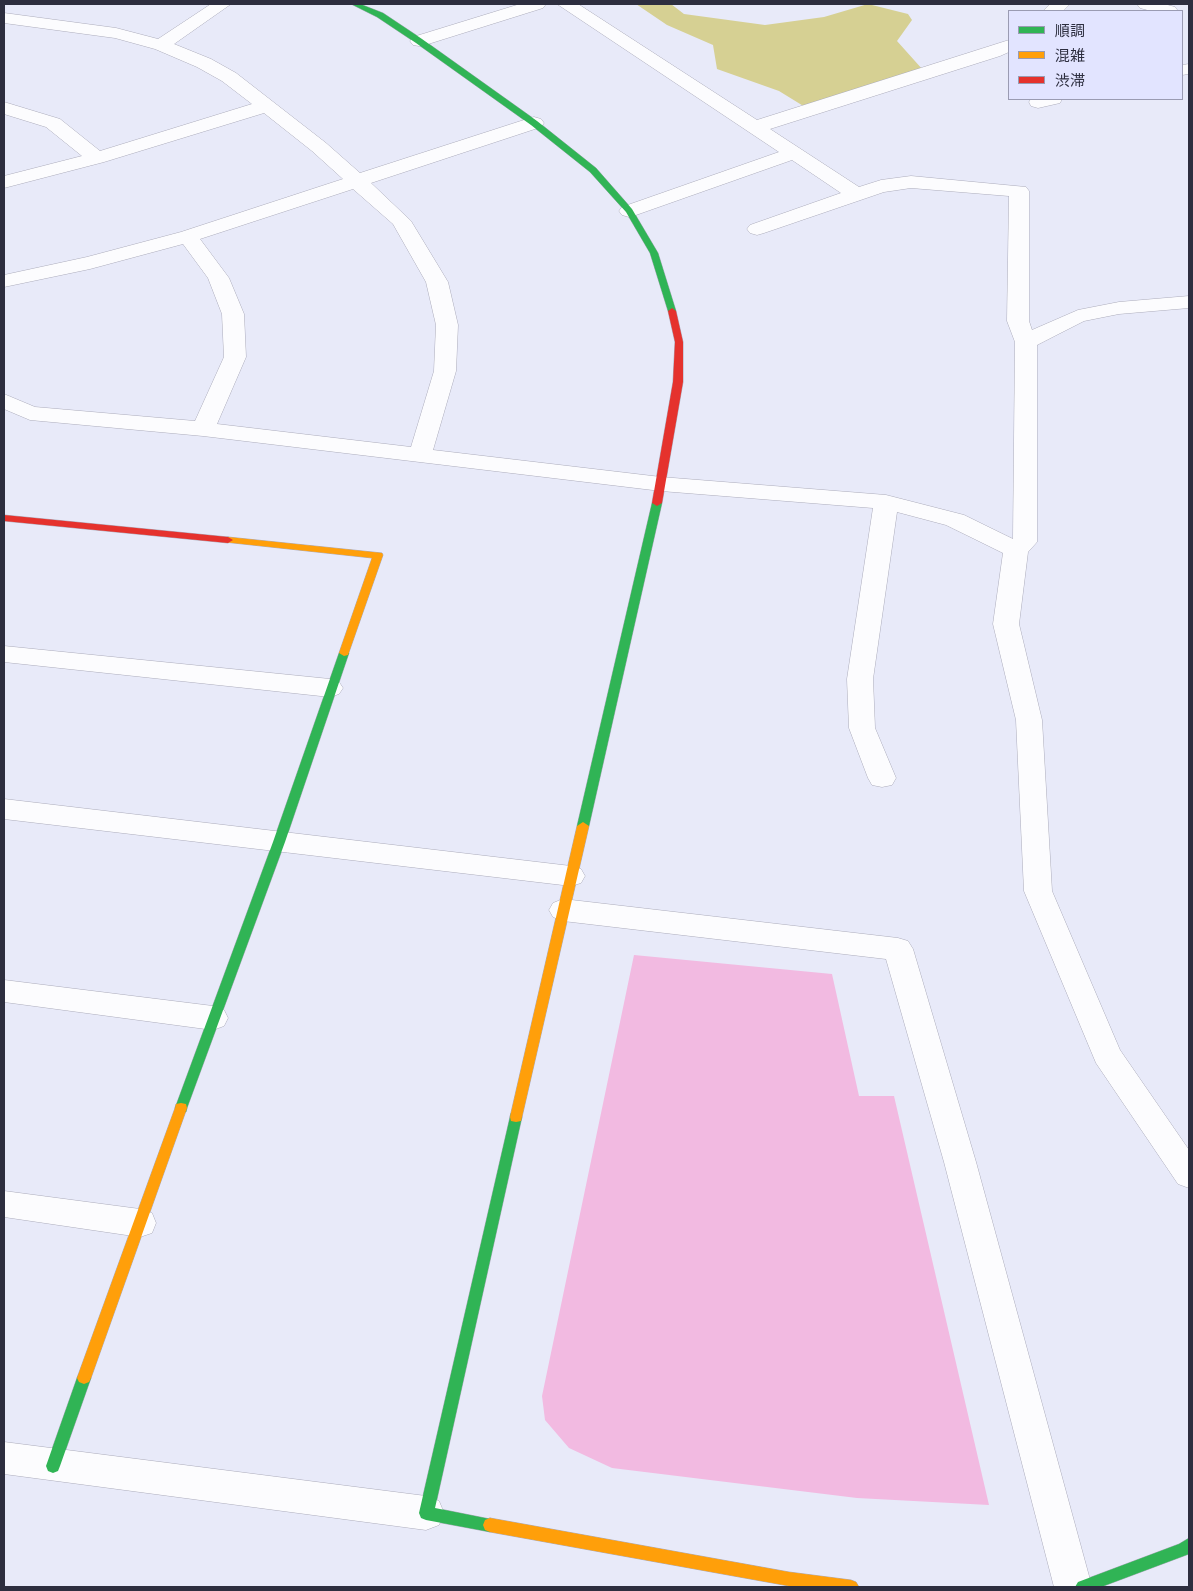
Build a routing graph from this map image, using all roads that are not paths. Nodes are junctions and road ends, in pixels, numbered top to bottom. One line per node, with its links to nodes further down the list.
1 (222, 4): 9 (street)
2 (355, 4): 8 (street)
3 (537, 4): 8 (street)
4 (566, 4): 14 (street)
5 (1146, 4): 6 (street)
6 (1166, 10)
7 (4, 18): 9 (street)
8 (419, 41): 13 (street)
9 (161, 45): 11 (street)
10 (1008, 45): 14 (street)
11 (266, 106): 16 (street); 17 (street)
12 (4, 108): 16 (street)
13 (534, 123): 17 (street); 20 (street)
14 (756, 127): 15 (street)
15 (794, 153): 19 (street); 20 (street)
16 (97, 158): 18 (street)
17 (358, 180): 22 (street); 28 (street)
18 (4, 182)
19 (855, 193): 21 (street); 25 (street)
20 (629, 211): 29 (street)
21 (757, 230)
22 (188, 236): 23 (street); 27 (street)
23 (4, 281)
24 (1189, 302): 25 (street)
25 (1026, 342): 32 (street)
26 (4, 401): 27 (street)
27 (203, 429): 28 (street)
28 (420, 454): 29 (street)
29 (661, 484): 30 (street); 38 (street)
30 (886, 502): 32 (street); 35 (street)
31 (4, 518): 34 (street)
32 (1016, 550): 42 (street)
33 (4, 654): 34 (street)
34 (330, 688): 37 (street)
35 (882, 778)
36 (4, 809): 37 (street)
37 (279, 842): 38 (street); 41 (street)
38 (571, 876): 39 (street)
39 (564, 910): 47 (street); 50 (street)
40 (4, 991): 41 (street)
41 (213, 1018): 44 (street)
42 (1189, 1175)
43 (4, 1204): 44 (street)
44 (140, 1223): 46 (street)
45 (4, 1458): 46 (street)
46 (52, 1466): 47 (street)
47 (426, 1513): 49 (street)
48 (1189, 1545): 51 (street)
49 (850, 1587)
50 (1073, 1587)
51 (1083, 1587)

